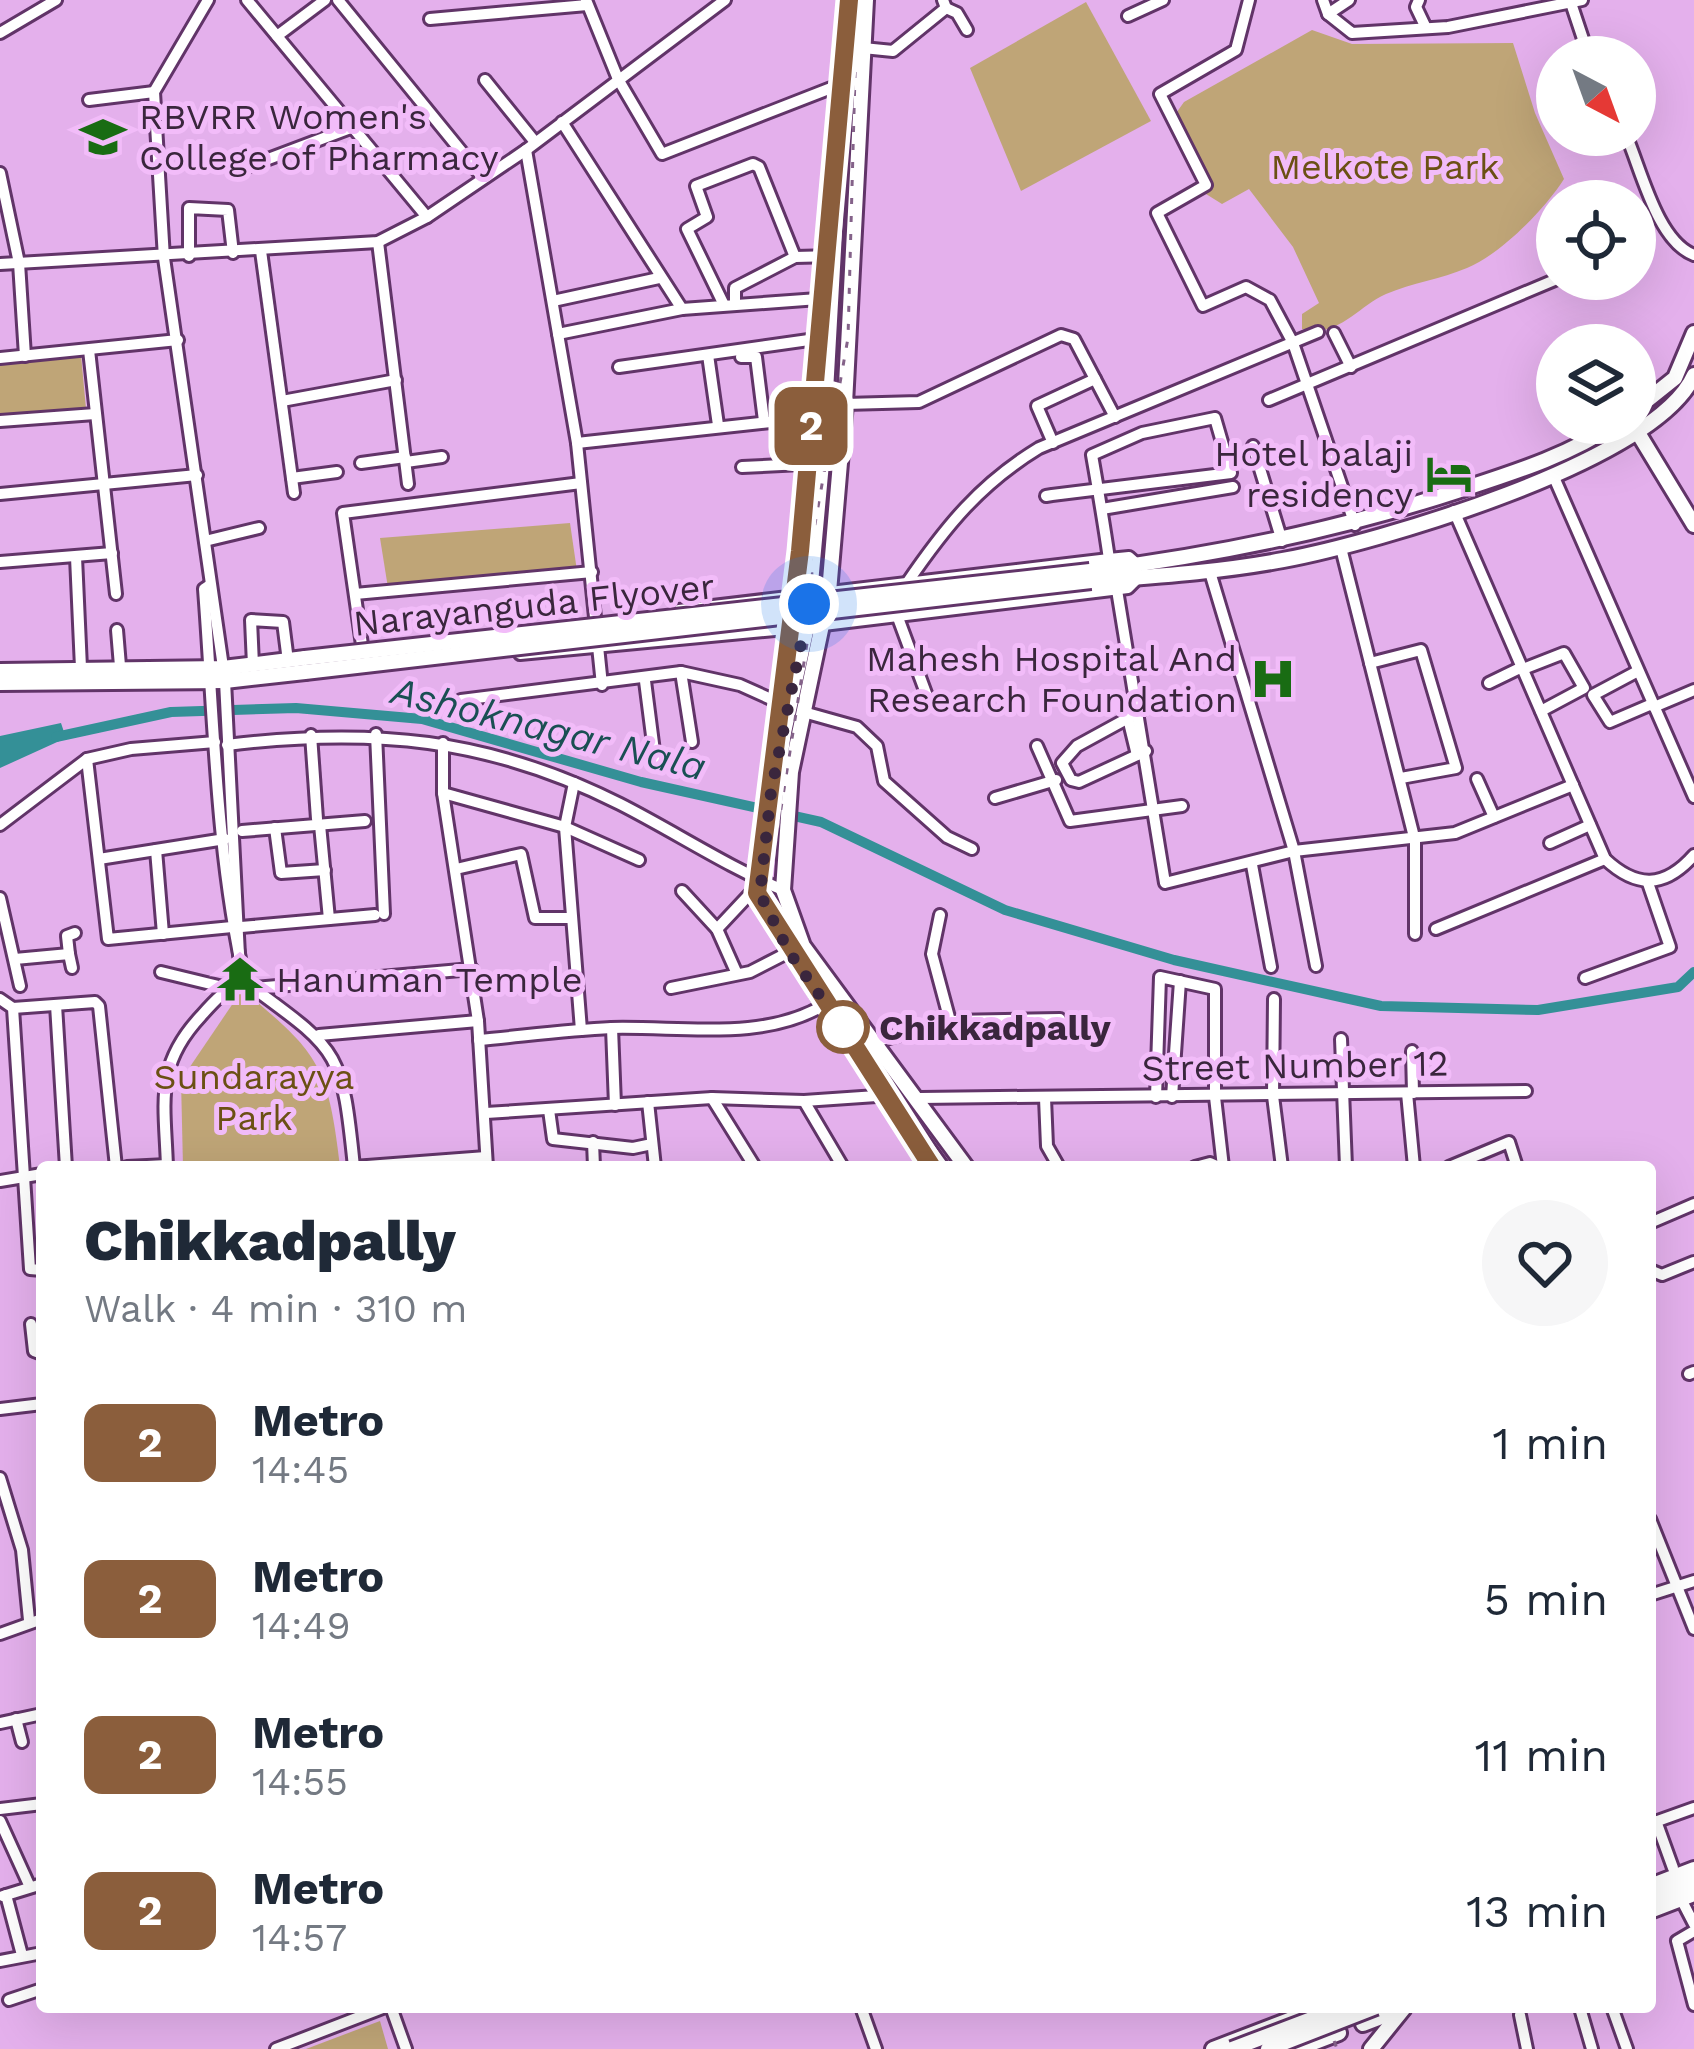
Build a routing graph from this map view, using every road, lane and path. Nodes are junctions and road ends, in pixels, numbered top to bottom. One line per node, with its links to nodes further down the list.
1 (56, 0): 22 (street)
2 (247, 0): 24 (street)
3 (325, 0): 24 (street)
4 (338, 0): 39 (street)
5 (725, 0): 26 (street)
6 (848, 0): 28 (main road)
7 (866, 0): 25 (main road)
8 (1163, 0): 18 (street)
9 (1249, 0): 63 (street)
10 (1323, 0): 17 (street)
11 (1349, 0): 17 (street)
12 (1419, 0): 20 (street)
13 (586, 2): 19 (street); 26 (street)
14 (1575, 2): 20 (street); 23 (street)
15 (203, 3): 29 (street)
16 (945, 4): 21 (street); 25 (street)
17 (1328, 14): 20 (street)
18 (1128, 16)
19 (430, 19)
20 (1426, 28)
21 (967, 30)
22 (0, 33)
23 (1584, 36)
24 (278, 37): 34 (street)
25 (863, 48): 32 (main road)
26 (618, 79): 28 (street); 33 (street)
27 (485, 80): 35 (street)
28 (844, 83): 31 (main road)
29 (154, 92): 30 (street); 48 (street)
30 (89, 100)
31 (842, 114): 32 (main road); 47 (main road)
32 (860, 114): 78 (main road)
33 (562, 122): 35 (street); 51 (street)
34 (353, 128): 37 (street); 40 (street)
35 (530, 146): 39 (street); 54 (street)
36 (1635, 156): 44 (street)
37 (239, 170)
38 (0, 173): 49 (street)
39 (483, 178): 40 (street)
40 (427, 217): 41 (street)
41 (378, 242): 42 (street); 72 (street)
42 (261, 250): 43 (street); 77 (street)
43 (232, 253): 45 (street); 45 (street)
44 (1694, 254)
45 (189, 256): 48 (street)
46 (795, 256): 47 (street); 55 (street); 55 (street)
47 (834, 256): 53 (main road)
48 (164, 258): 49 (street); 62 (street)
49 (19, 262): 50 (street); 66 (street)
50 (0, 264)
51 (658, 278): 54 (street); 56 (street)
52 (1536, 288): 70 (street)
53 (832, 298): 55 (street); 61 (main road)
54 (553, 301): 60 (street)
55 (730, 305): 56 (street)
56 (682, 309): 60 (street)
57 (1318, 332): 63 (street)
58 (1334, 333): 70 (street)
59 (1694, 333): 64 (main road)
60 (558, 334): 86 (street)
61 (830, 337): 68 (street); 80 (main road)
62 (178, 340): 65 (street); 99 (street)
63 (1293, 343): 74 (street); 81 (street)
64 (1691, 348): 75 (main road)
65 (89, 350): 66 (street); 79 (street)
66 (26, 356): 67 (street)
67 (0, 358)
68 (709, 358): 69 (street); 84 (street); 85 (street)
69 (619, 367)
70 (1351, 367): 74 (street)
71 (1095, 379): 78 (street); 81 (street); 87 (street)
72 (397, 380): 77 (street); 93 (street)
73 (1693, 381): 82 (main road)
74 (1310, 386): 76 (street); 112 (street)
75 (1656, 393)
76 (1269, 400)
77 (281, 401): 100 (street)
78 (845, 404): 80 (street); 126 (main road)
79 (95, 414): 83 (street); 104 (street)
80 (825, 416): 84 (street); 95 (main road)
81 (1115, 417): 87 (street)
82 (1656, 417)
83 (0, 421)
84 (764, 421): 85 (street)
85 (718, 425): 86 (street)
86 (578, 443): 101 (street)
87 (1052, 443): 124 (street)
88 (1579, 444): 112 (main road)
89 (1607, 444): 98 (main road)
90 (1646, 444): 111 (main road)
91 (1253, 446): 115 (street)
92 (442, 458): 93 (street)
93 (405, 459): 94 (street); 102 (street)
94 (361, 463)
95 (822, 463): 96 (street); 129 (main road)
96 (742, 467)
97 (337, 472): 100 (street)
98 (1553, 475): 110 (main road); 144 (street)
99 (197, 476): 104 (street); 114 (street)
100 (292, 478): 106 (street)
101 (581, 483): 122 (street); 128 (street)
102 (408, 484)
103 (1234, 487): 109 (street)
104 (104, 488): 107 (street); 117 (street)
105 (1098, 489): 105 (street); 108 (street); 109 (street)
106 (294, 493)
107 (0, 494)
108 (1046, 496)
109 (1102, 509): 119 (street)
110 (1454, 511): 116 (main road); 142 (street)
111 (1693, 520)
112 (1355, 525): 115 (main road)
113 (259, 528): 114 (street)
114 (205, 541): 146 (street)
115 (1283, 542): 121 (main road)
116 (1341, 548): 123 (main road); 137 (street)
117 (112, 553): 118 (street); 127 (street)
118 (76, 557): 120 (street); 141 (street)
119 (1109, 559): 121 (street); 124 (street)
120 (0, 562)
121 (1138, 571): 123 (main road); 125 (street); 138 (main road, Narayanguda Flyover, bridge)
122 (592, 572): 128 (street); 131 (street)
123 (1210, 572): 191 (street)
124 (908, 583): 126 (street)
125 (1117, 590): 130 (street); 156 (street)
126 (829, 592): 129 (street); 132 (main road)
127 (116, 594)
128 (355, 594): 135 (street)
129 (809, 594): 131 (street); 133 (main road)
130 (897, 615): 132 (street); 152 (street)
131 (597, 620): 135 (street); 136 (street)
132 (825, 624): 133 (street); 155 (main road)
133 (807, 628): 136 (street); 155 (main road)
134 (117, 630): 140 (street)
135 (362, 645): 138 (street)
136 (598, 646): 138 (street); 150 (street)
137 (1370, 663): 168 (street); 168 (street)
138 (298, 664): 139 (main road); 139 (street); 146 (main road)
139 (253, 665): 146 (main road)
140 (120, 666): 141 (main road); 146 (main road)
141 (82, 668): 143 (main road)
142 (1523, 668): 148 (street); 157 (street); 157 (street)
143 (0, 671)
144 (1638, 671): 154 (street); 154 (street)
145 (681, 672): 147 (street); 155 (street); 162 (street)
146 (218, 680): 149 (main road); 161 (street)
147 (645, 680): 150 (street); 167 (street)
148 (1489, 682)
149 (0, 683)
150 (602, 685): 153 (street)
151 (1694, 690): 154 (street)
152 (927, 696)
153 (461, 700)
154 (1653, 706): 174 (street)
155 (799, 711): 189 (street); 199 (main road); 201 (main road)
156 (1141, 711): 158 (street); 165 (street)
157 (1541, 711): 172 (street)
158 (1127, 718): 165 (street); 165 (street)
159 (376, 734): 160 (street); 163 (street); 206 (street)
160 (311, 735): 161 (street); 180 (street)
161 (220, 738): 166 (street); 186 (street); 207 (street)
162 (692, 742)
163 (443, 743): 171 (street); 173 (street)
164 (1037, 746): 170 (street)
165 (1142, 753): 177 (street)
166 (87, 759): 181 (street); 193 (street)
167 (655, 759)
168 (1401, 778): 187 (street)
169 (1478, 779): 178 (street)
170 (1056, 780): 175 (street); 177 (street)
171 (574, 783): 183 (street); 199 (street)
172 (1573, 785): 178 (street); 182 (street)
173 (443, 793): 183 (street); 197 (street)
174 (1694, 797)
175 (995, 798)
176 (1182, 806): 177 (street)
177 (1154, 808): 196 (street)
178 (1494, 817): 187 (street)
179 (365, 821): 180 (street)
180 (318, 822): 184 (street); 198 (street)
181 (0, 825)
182 (1590, 825): 188 (street); 194 (street)
183 (565, 827): 195 (street); 205 (street)
184 (275, 828): 185 (street); 198 (street)
185 (242, 831)
186 (225, 839): 190 (street); 207 (street)
187 (1415, 842): 191 (street); 212 (street)
188 (1550, 843)
189 (971, 849)
190 (156, 850): 193 (street); 211 (street)
191 (1294, 851): 196 (street); 216 (street)
192 (1694, 855): 200 (street)
193 (99, 859): 211 (street)
194 (1605, 859): 200 (street); 209 (street)
195 (639, 860)
196 (1252, 865): 217 (street)
197 (456, 869): 205 (street); 220 (street)
198 (325, 870): 206 (street)
199 (762, 881): 201 (street); 208 (street); 213 (main road)
200 (1648, 883): 223 (street)
201 (783, 890): 241 (main road)
202 (682, 891): 208 (street)
203 (0, 898): 215 (street)
204 (940, 915): 235 (street)
205 (571, 918): 237 (street)
206 (329, 919): 207 (street)
207 (237, 927): 211 (street); 225 (street)
208 (717, 929): 222 (street)
209 (1436, 929)
210 (75, 933): 214 (street)
211 (163, 934)
212 (1415, 934)
213 (789, 952): 222 (street); 231 (main road)
214 (69, 954): 215 (street); 218 (street)
215 (16, 959): 219 (street)
216 (1316, 966)
217 (1271, 967)
218 (72, 968)
219 (0, 969)
220 (472, 969): 225 (street); 234 (street)
221 (161, 972): 226 (street)
222 (737, 974): 227 (street)
223 (1586, 978)
224 (1180, 981): 248 (street); 249 (street); 250 (street)
225 (249, 985): 226 (street); 238 (street)
226 (227, 988): 263 (street)
227 (670, 988)
228 (0, 999): 232 (street)
229 (1274, 999): 247 (street)
230 (56, 1005): 232 (street); 261 (street); 262 (street)
231 (824, 1005): 236 (street); 246 (main road)
232 (13, 1008): 280 (street)
233 (1060, 1019): 235 (street)
234 (478, 1021): 238 (street); 240 (street)
235 (950, 1021): 241 (street)
236 (612, 1028): 237 (street); 256 (street)
237 (580, 1030): 240 (street)
238 (319, 1035): 264 (street)
239 (1341, 1039): 245 (street)
240 (479, 1040): 258 (street)
241 (871, 1043): 252 (main road)
242 (1412, 1051): 244 (street)
243 (1526, 1090): 244 (street, Street Number 12)
244 (1410, 1093): 245 (street, Street Number 12); 276 (street)
245 (1342, 1094): 247 (street, Street Number 12); 275 (street)
246 (891, 1095): 254 (street); 270 (main road)
247 (1274, 1096): 250 (street, Street Number 12); 274 (street)
248 (1156, 1097): 249 (street, Street Number 12); 253 (street, Street Number 12)
249 (1172, 1097): 250 (street, Street Number 12)
250 (1214, 1097): 273 (street)
251 (712, 1098): 254 (street); 255 (street); 268 (street)
252 (920, 1098): 253 (street, Street Number 12); 271 (main road)
253 (1045, 1098): 272 (street)
254 (804, 1101): 269 (street)
255 (648, 1102): 256 (street); 260 (street)
256 (615, 1105): 257 (street)
257 (549, 1110): 258 (street); 259 (street)
258 (485, 1113): 265 (street)
259 (592, 1142): 260 (street); 266 (street)
260 (652, 1144): 267 (street)
261 (66, 1161)
262 (115, 1161)
263 (167, 1161)
264 (353, 1161)
265 (487, 1161)
266 (594, 1161)
267 (654, 1161)
268 (751, 1161)
269 (839, 1161)
270 (937, 1161)
271 (963, 1161)
272 (1056, 1161)
273 (1220, 1161)
274 (1281, 1161)
275 (1346, 1161)
276 (1414, 1161)
277 (1463, 1161): 278 (street)
278 (1515, 1161)
279 (36, 1174): 280 (street)
280 (23, 1175): 281 (street); 285 (street)
281 (0, 1181)
282 (1694, 1204): 283 (street)
283 (1656, 1220)
284 (36, 1221): 285 (street)
285 (27, 1222): 287 (street)
286 (1694, 1262): 288 (street)
287 (36, 1270)
288 (1656, 1272)
289 (31, 1324): 290 (street)
290 (36, 1352)
291 (36, 1406): 292 (street)
292 (0, 1409)
293 (0, 1478): 298 (street)
294 (1656, 1533): 296 (street)
295 (1694, 1581): 296 (street)
296 (1678, 1586): 297 (street); 299 (street)
297 (1656, 1593)
298 (35, 1620): 300 (street)
299 (1694, 1629)
300 (0, 1634)
301 (36, 1715): 302 (street)
302 (16, 1719): 303 (street); 304 (street)
303 (0, 1723)
304 (22, 1742)
305 (36, 1805): 307 (street)
306 (1694, 1808): 309 (street)
307 (0, 1809)
308 (0, 1821): 316 (street)
309 (1656, 1821)
310 (1656, 1829): 312 (street)
311 (1694, 1864): 312 (main road); 315 (main road)
312 (1673, 1868): 313 (main road)
313 (1656, 1875)
314 (1694, 1881): 318 (main road)
315 (1656, 1883)
316 (36, 1885): 317 (street)
317 (3, 1896): 323 (street)
318 (1656, 1896)
319 (1687, 1896): 320 (main road); 321 (street)
320 (1656, 1909)
321 (1694, 1928): 327 (street)
322 (36, 1954): 323 (street)
323 (22, 1955): 324 (street)
324 (0, 1961)
325 (36, 1990): 326 (street)
326 (10, 2000)
327 (1694, 2006)
328 (372, 2013): 345 (street)
329 (391, 2013): 346 (street)
330 (863, 2013): 347 (street)
331 (1310, 2013): 343 (main road)
332 (1324, 2013): 342 (main road)
333 (1327, 2013): 343 (main road, bridge)
334 (1359, 2013): 341 (main road)
335 (1361, 2013): 349 (main road, bridge)
336 (1392, 2013): 341 (main road)
337 (1401, 2013): 351 (main road)
338 (1581, 2013): 353 (street)
339 (1614, 2013): 354 (street)
340 (1520, 2014): 352 (street)
341 (1363, 2024): 351 (main road)
342 (1341, 2041): 344 (main road)
343 (1238, 2046): 348 (main road)
344 (1299, 2048): 350 (main road)
345 (276, 2049)
346 (406, 2049)
347 (876, 2049)
348 (1213, 2049)
349 (1268, 2049)
350 (1325, 2049)
351 (1371, 2049)
352 (1527, 2049)
353 (1592, 2049)
354 (1627, 2049)

